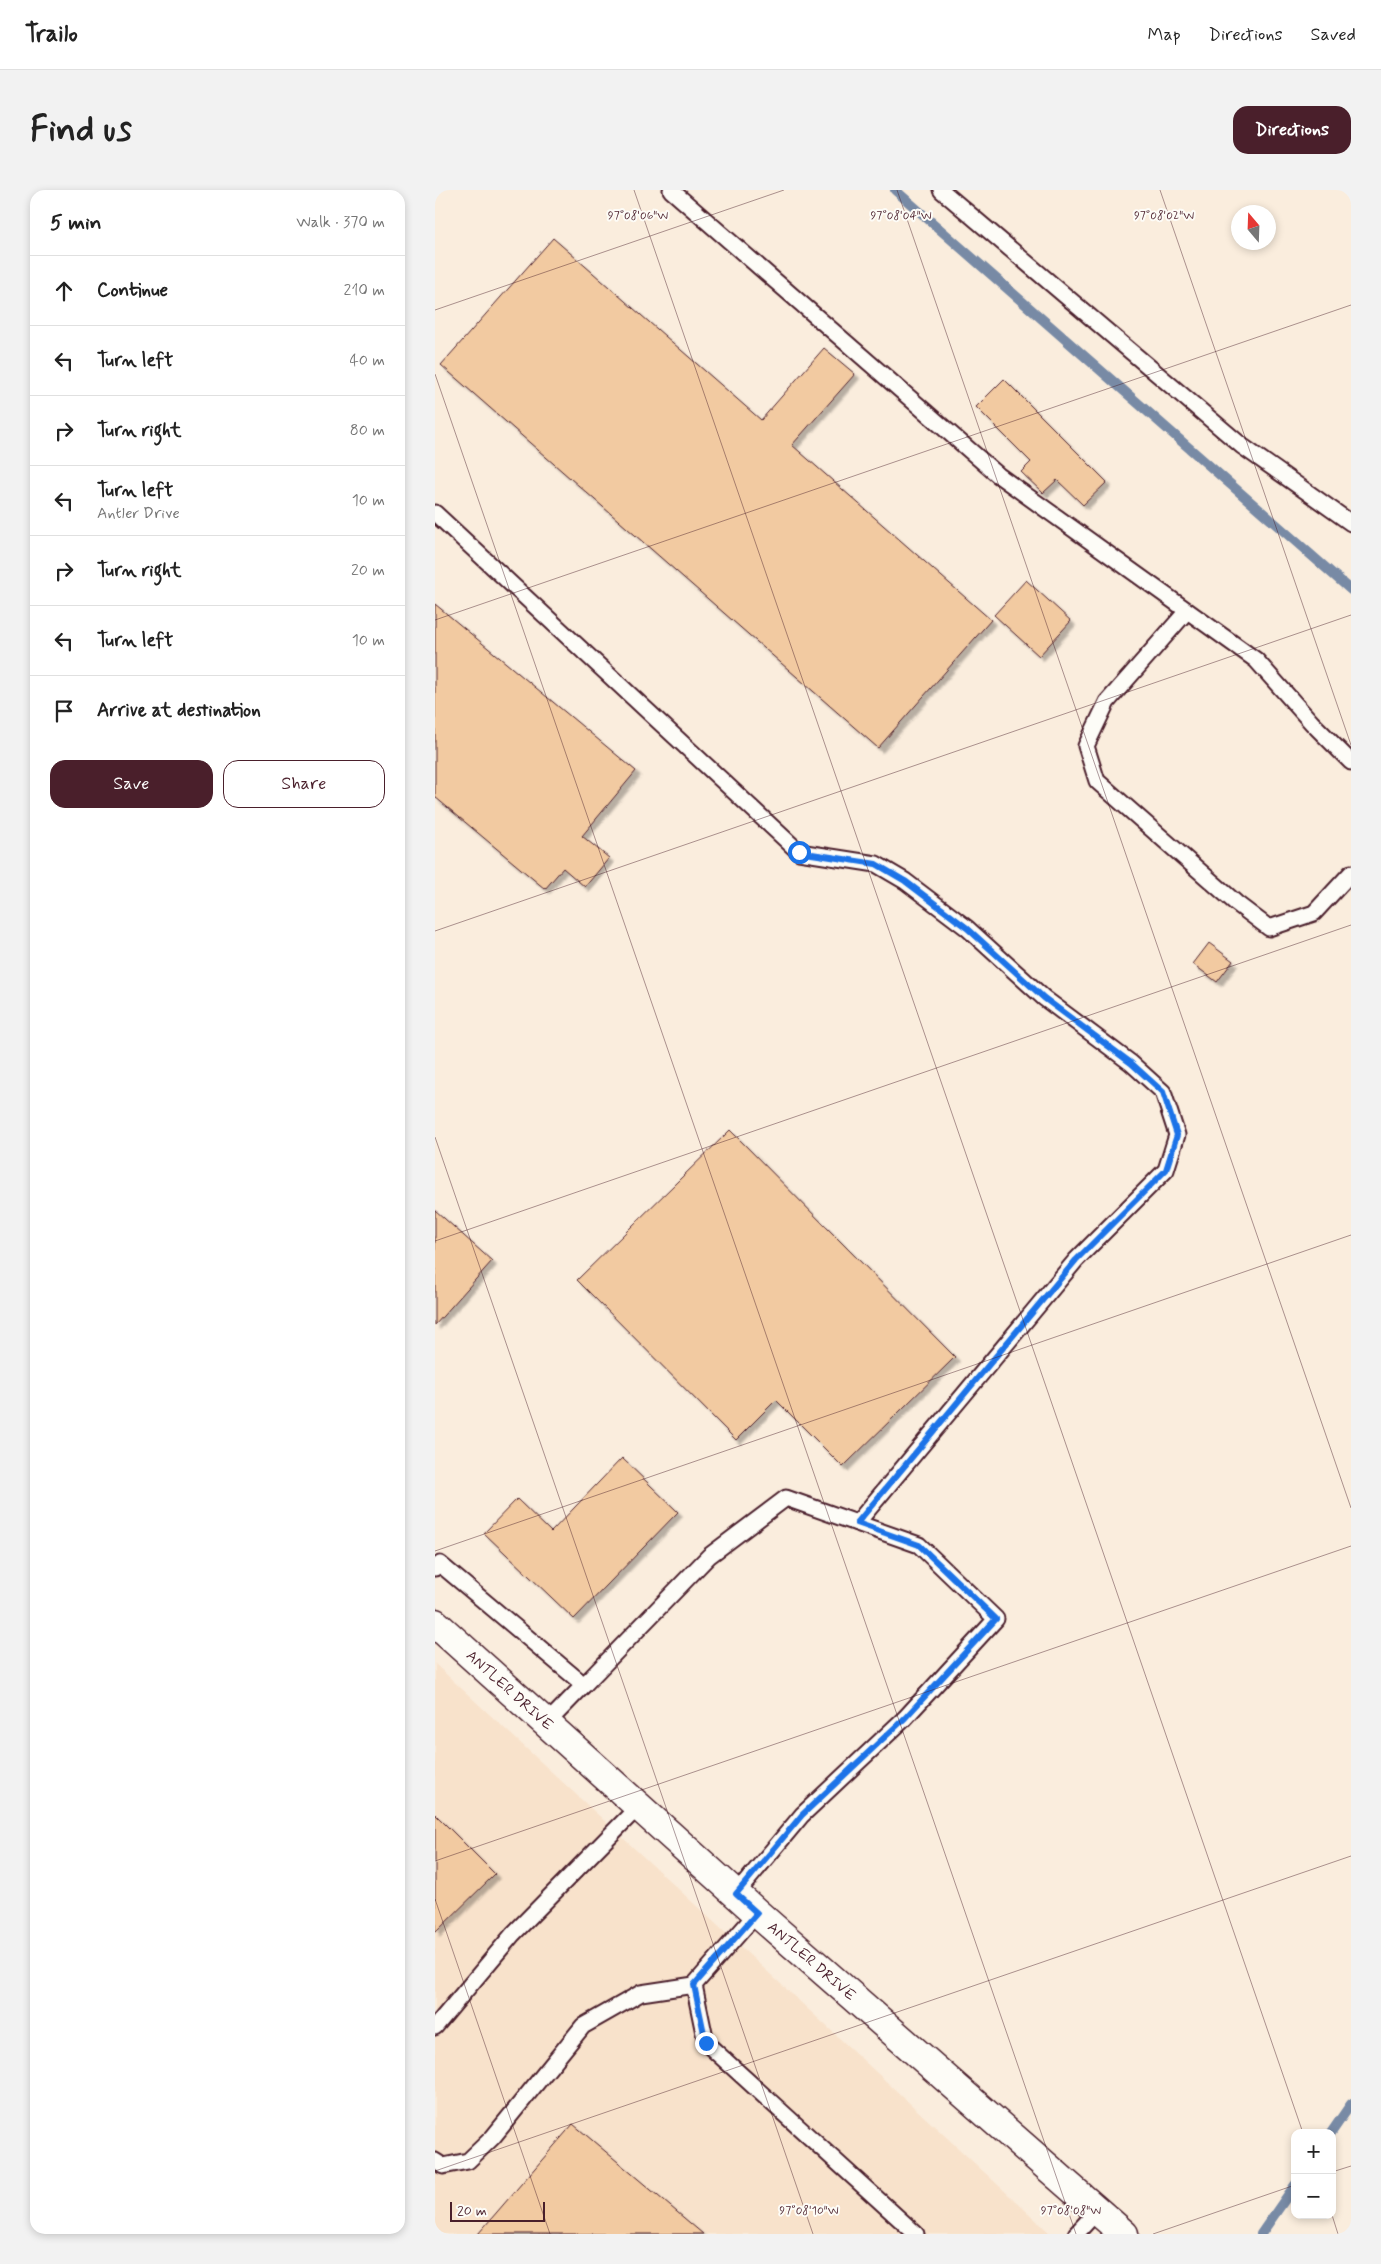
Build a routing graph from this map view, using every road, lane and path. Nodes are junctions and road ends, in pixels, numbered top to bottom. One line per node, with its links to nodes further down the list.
1 (671, 190): 5 (lane)
2 (941, 190): 4 (lane)
3 (435, 513): 8 (lane)
4 (1351, 523)
5 (1187, 611): 6 (lane); 7 (lane)
6 (1351, 762)
7 (1351, 873)
8 (857, 1523): 11 (lane); 14 (lane)
9 (435, 1568): 11 (lane)
10 (435, 1623): 12 (street, ANTLER DRIVE)
11 (584, 1685): 12 (lane)
12 (547, 1723): 13 (street, ANTLER DRIVE)
13 (639, 1806): 14 (street, ANTLER DRIVE); 17 (lane)
14 (736, 1894): 15 (street, ANTLER DRIVE)
15 (757, 1913): 16 (lane); 19 (street, ANTLER DRIVE)
16 (694, 1985): 18 (lane); 20 (lane)
17 (435, 2027)
18 (435, 2161)
19 (1098, 2210): 21 (lane); 22 (street, ANTLER DRIVE)
20 (916, 2234)
21 (1077, 2234)
22 (1125, 2234)

